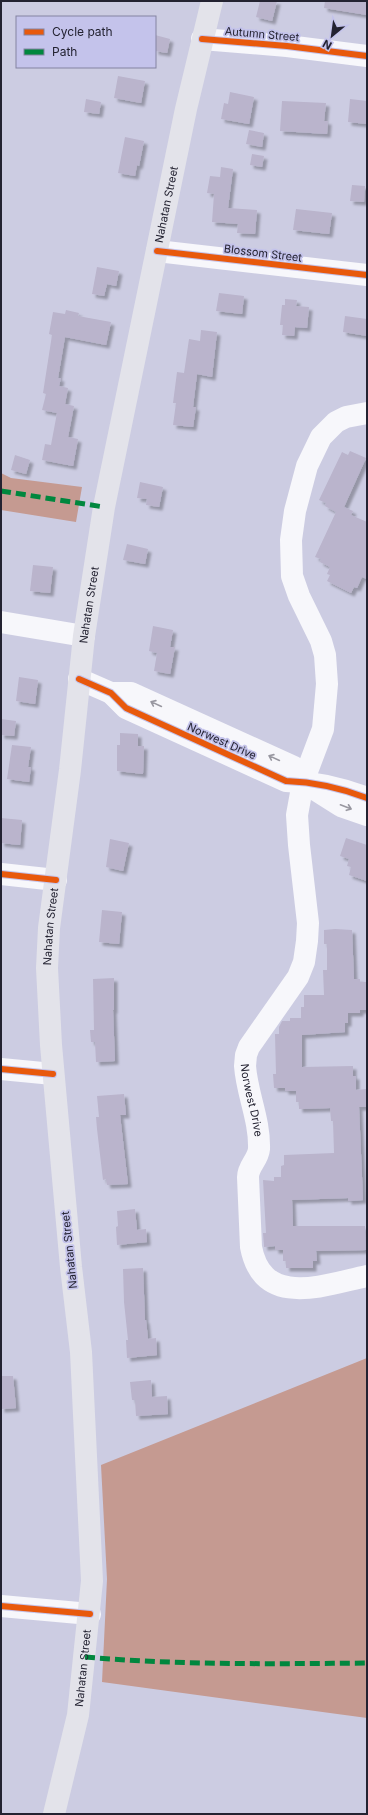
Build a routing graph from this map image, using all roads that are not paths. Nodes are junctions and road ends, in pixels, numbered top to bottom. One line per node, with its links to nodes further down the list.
1 (212, 1): 2 (main road, Nahatan Street)
2 (202, 39): 3 (street, Autumn Street); 4 (main road, Nahatan Street)
3 (367, 56)
4 (157, 250): 5 (street, Blossom Street); 8 (main road, Nahatan Street)
5 (367, 275)
6 (367, 413): 10 (street, Norwest Drive)
7 (1, 622): 8 (street)
8 (84, 636): 9 (main road, Nahatan Street)
9 (79, 679): 10 (street, Norwest Drive); 14 (main road, Nahatan Street)
10 (303, 782): 11 (street); 12 (street, Norwest Drive, one-way to 12); 17 (street, Norwest Drive)
11 (367, 798)
12 (367, 815)
13 (1, 874): 14 (street)
14 (56, 880): 16 (main road, Nahatan Street)
15 (1, 1069): 16 (street)
16 (53, 1074): 19 (main road, Nahatan Street)
17 (367, 1276)
18 (1, 1606): 19 (street)
19 (90, 1614): 20 (main road, Nahatan Street)
20 (54, 1814)

